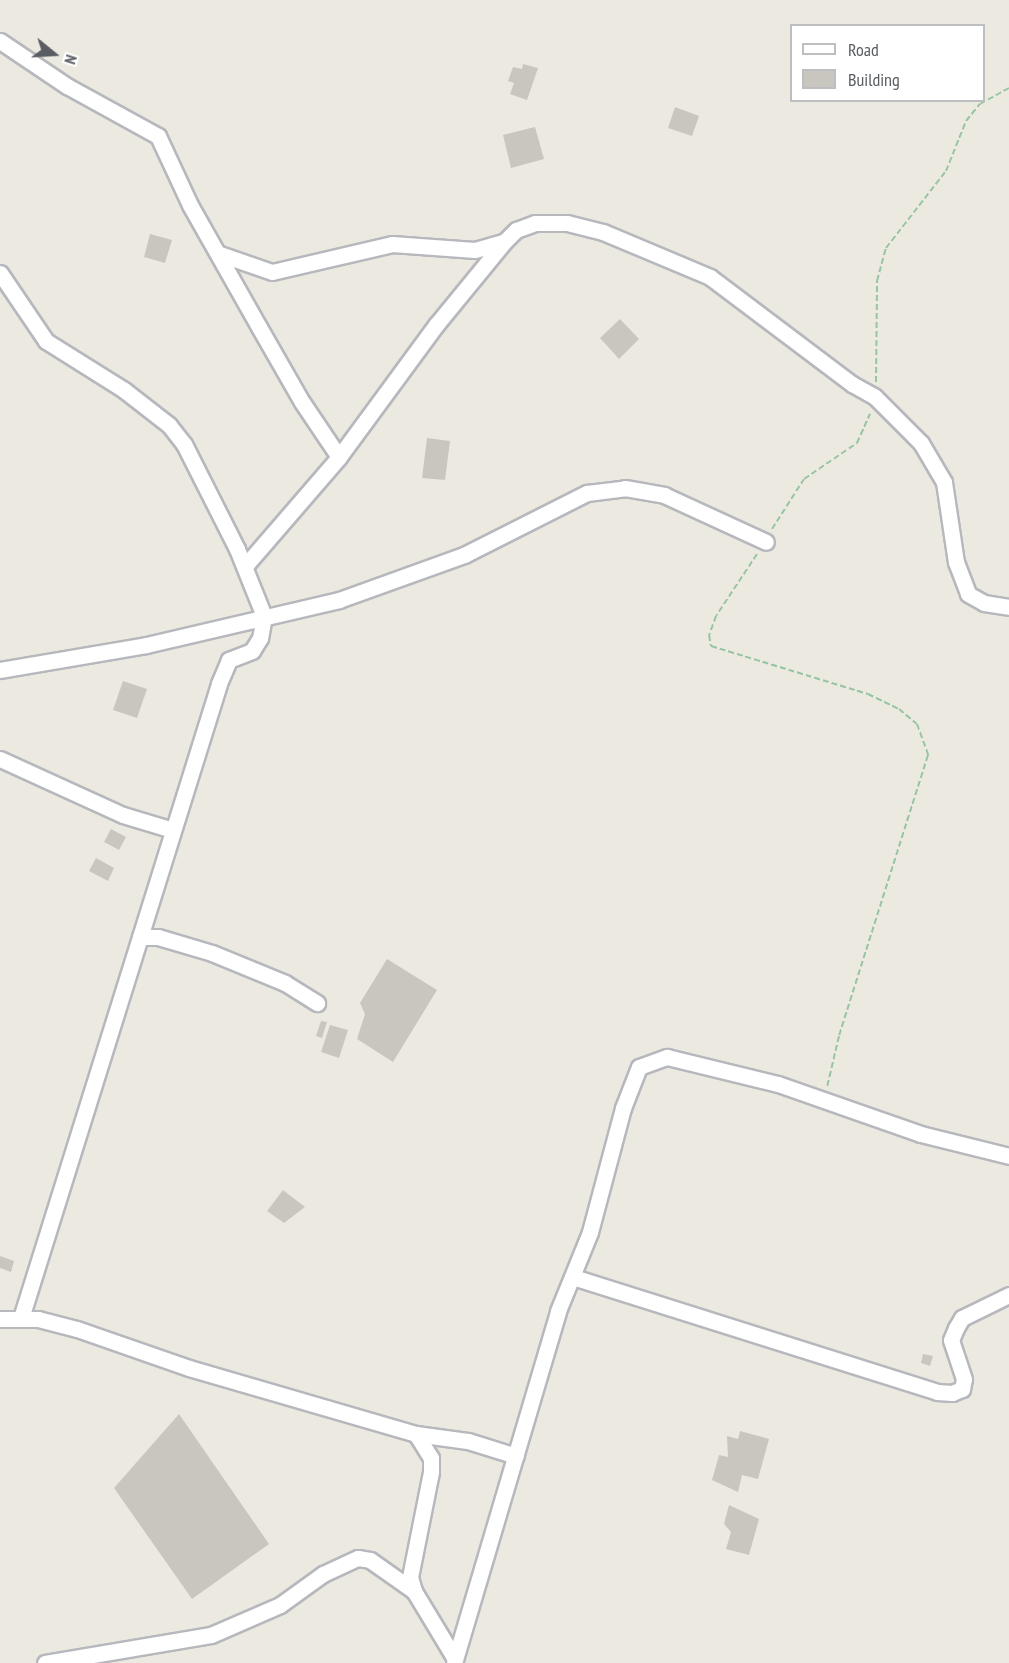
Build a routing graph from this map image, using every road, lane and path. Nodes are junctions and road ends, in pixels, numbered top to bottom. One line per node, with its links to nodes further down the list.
1 (0, 41): 6 (street)
2 (1009, 88): 3 (path)
3 (985, 101)
4 (984, 102): 8 (path)
5 (504, 242): 6 (street); 8 (street); 9 (street)
6 (220, 254): 9 (street)
7 (0, 273): 11 (street)
8 (875, 397): 10 (path); 12 (street)
9 (339, 457): 11 (street)
10 (766, 542): 13 (street); 19 (path)
11 (245, 566): 13 (street)
12 (1009, 607)
13 (264, 616): 14 (street); 16 (street)
14 (0, 670)
15 (0, 759): 16 (street)
16 (173, 830): 17 (street)
17 (140, 937): 18 (street); 23 (street)
18 (317, 1003)
19 (815, 1099): 20 (street); 21 (street)
20 (1009, 1156)
21 (573, 1277): 22 (street); 26 (street)
22 (1009, 1295)
23 (21, 1318): 24 (street); 25 (street)
24 (0, 1319)
25 (416, 1434): 26 (street); 27 (street)
26 (516, 1456): 28 (street)
27 (414, 1591): 28 (street); 29 (street)
28 (455, 1661)
29 (45, 1663)

